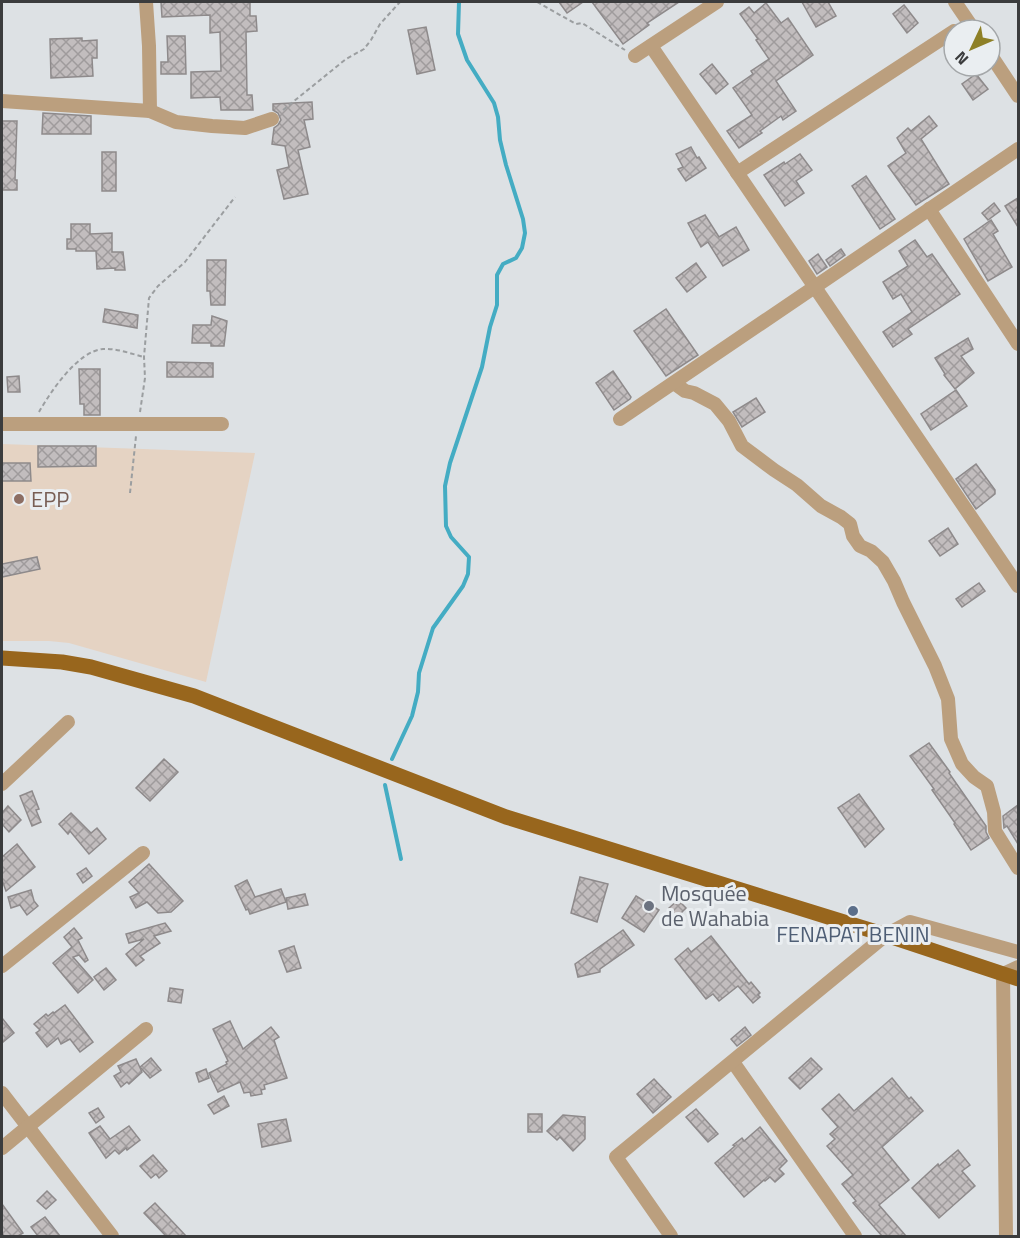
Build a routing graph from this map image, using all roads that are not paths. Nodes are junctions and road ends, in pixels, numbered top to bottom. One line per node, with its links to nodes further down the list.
1 (146, 2): 11 (street)
2 (717, 2): 6 (street)
3 (955, 2): 4 (street)
4 (966, 18)
5 (942, 39): 14 (street)
6 (651, 45): 7 (street); 14 (street)
7 (635, 56)
8 (1002, 72): 9 (street)
9 (1018, 96)
10 (2, 101): 11 (street)
11 (150, 111): 12 (street)
12 (272, 119)
13 (1018, 149): 15 (street)
14 (737, 173): 16 (street)
15 (929, 209): 16 (street); 17 (street)
16 (814, 287): 18 (street); 22 (street)
17 (1018, 344)
18 (674, 382): 19 (street); 27 (street)
19 (620, 418)
20 (222, 423): 21 (street)
21 (2, 424)
22 (1018, 584)
23 (2, 658): 28 (main road)
24 (68, 722): 25 (street)
25 (2, 784)
26 (143, 854): 30 (street)
27 (1018, 868)
28 (886, 935): 29 (street); 32 (main road); 35 (street)
29 (1018, 952)
30 (2, 966)
31 (1018, 967): 32 (street)
32 (1003, 974): 33 (main road); 42 (street)
33 (1018, 979)
34 (146, 1029): 37 (street)
35 (733, 1062): 40 (street); 41 (street)
36 (2, 1093): 37 (street)
37 (28, 1127): 38 (street); 39 (street)
38 (2, 1148)
39 (106, 1234)
40 (671, 1236)
41 (855, 1236)
42 (1006, 1236)

